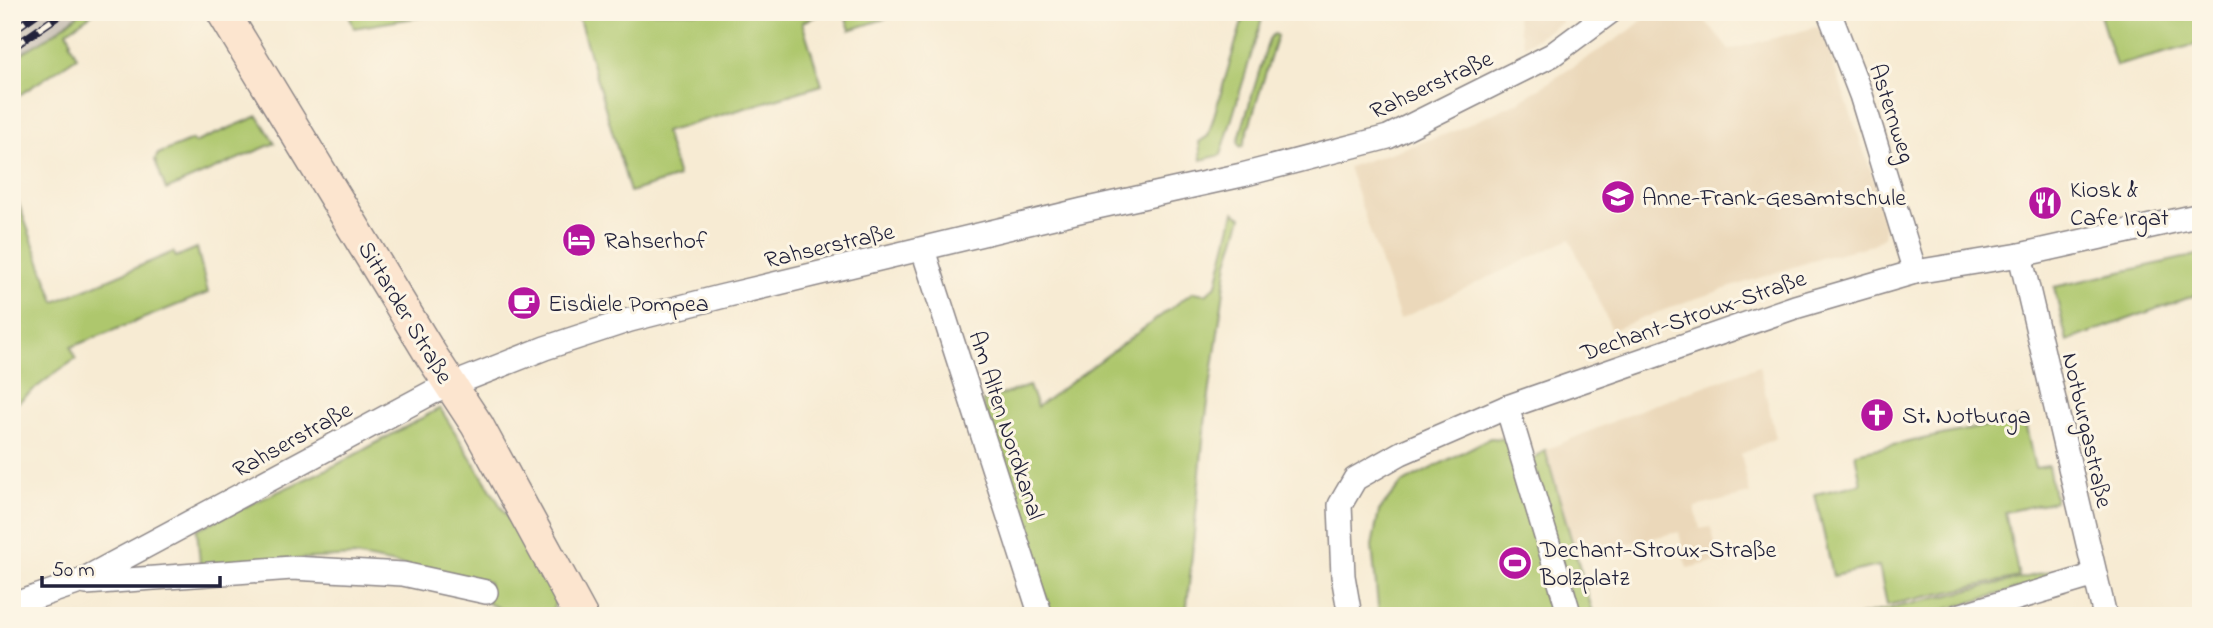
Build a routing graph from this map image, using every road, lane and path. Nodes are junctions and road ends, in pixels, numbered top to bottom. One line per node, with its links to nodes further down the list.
1 (223, 12): 8 (street, Sittarder Straße)
2 (1610, 12): 5 (street, Rahserstraße)
3 (1829, 12): 7 (street, Asternweg)
4 (2201, 215): 6 (street, Dechant-Stroux-Straße)
5 (923, 250): 8 (street, Rahserstraße); 15 (street, Am Alten Nordkanal)
6 (2020, 255): 7 (street, Dechant-Stroux-Straße); 10 (street, Notburgastraße)
7 (1914, 272): 9 (street, Dechant-Stroux-Straße)
8 (451, 385): 11 (street, Rahserstraße); 14 (street, Sittarder Straße)
9 (1507, 407): 16 (street, Dechant-Stroux-Straße); 17 (street)
10 (2095, 575): 18 (street); 19 (street, Notburgastraße)
11 (77, 583): 12 (street, Rahserstraße); 13 (street, Rahserstraße)
12 (486, 592)
13 (12, 605)
14 (581, 616)
15 (1041, 616)
16 (1350, 616)
17 (1570, 616)
18 (1958, 616)
19 (2105, 616)

